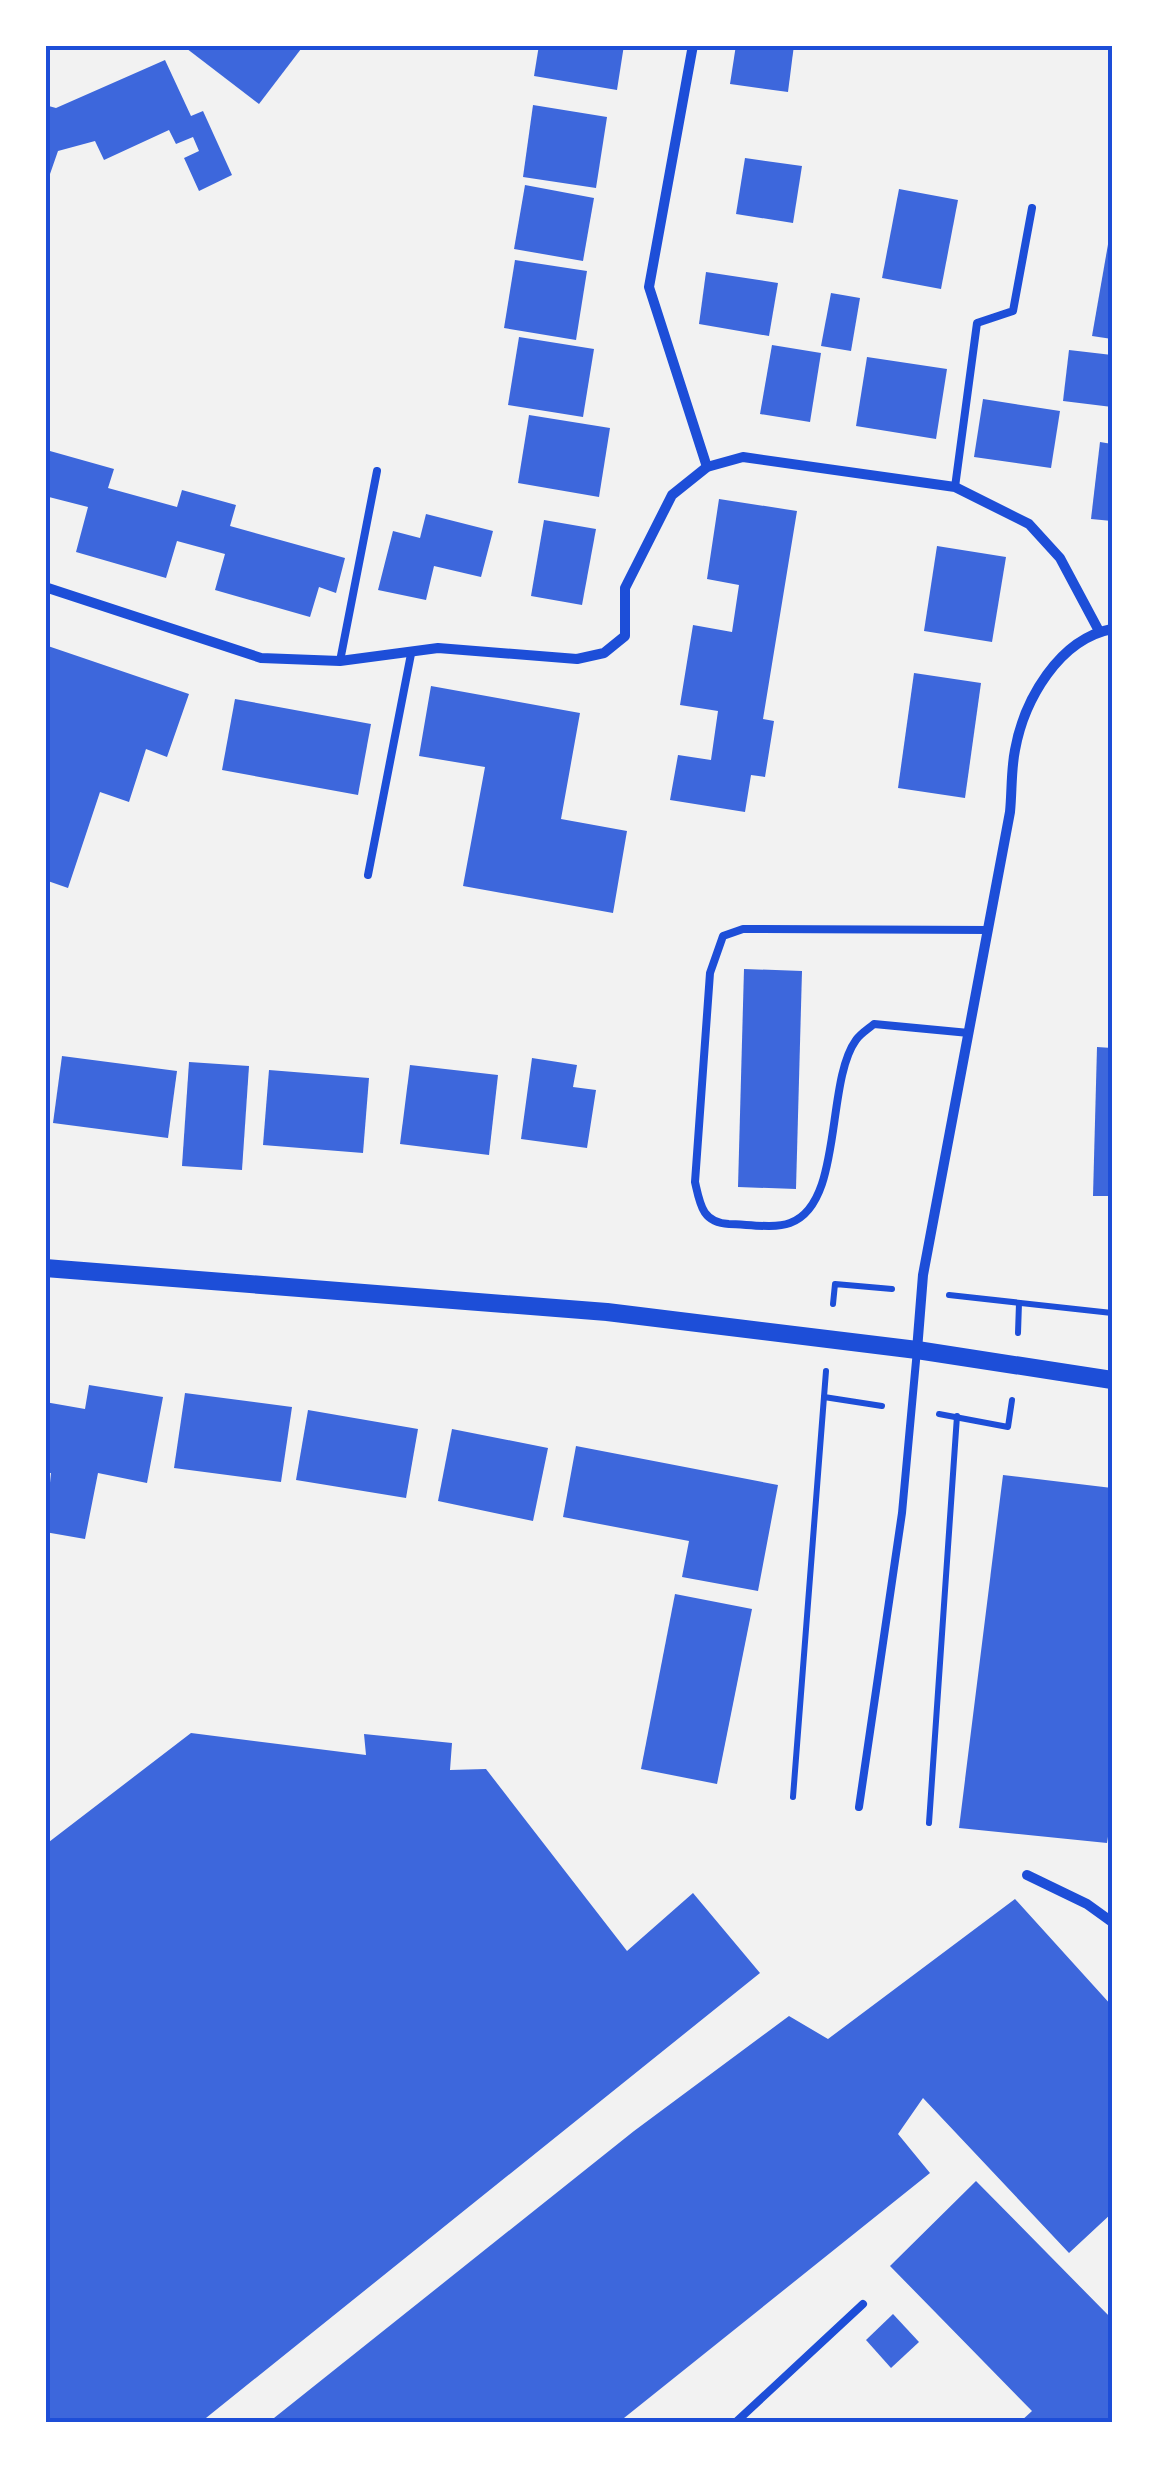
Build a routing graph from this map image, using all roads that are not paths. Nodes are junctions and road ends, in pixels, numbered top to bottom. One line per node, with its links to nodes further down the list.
1 (693, 45): 3 (street)
2 (1032, 208): 5 (lane)
3 (706, 467): 5 (street); 9 (street)
4 (377, 471): 10 (lane)
5 (956, 487): 8 (street)
6 (45, 588): 10 (street)
7 (1112, 628): 8 (street)
8 (1099, 631): 12 (street)
9 (411, 654): 10 (street); 11 (lane)
10 (340, 662)
11 (368, 874)
12 (988, 930): 13 (street); 13 (lane)
13 (969, 1032): 15 (street)
14 (45, 1268): 15 (street)
15 (916, 1350): 16 (street); 17 (lane)
16 (1112, 1380)
17 (859, 1807)
18 (1027, 1875): 19 (street)
19 (1112, 1922)
20 (863, 2304): 21 (lane)
21 (736, 2422)

